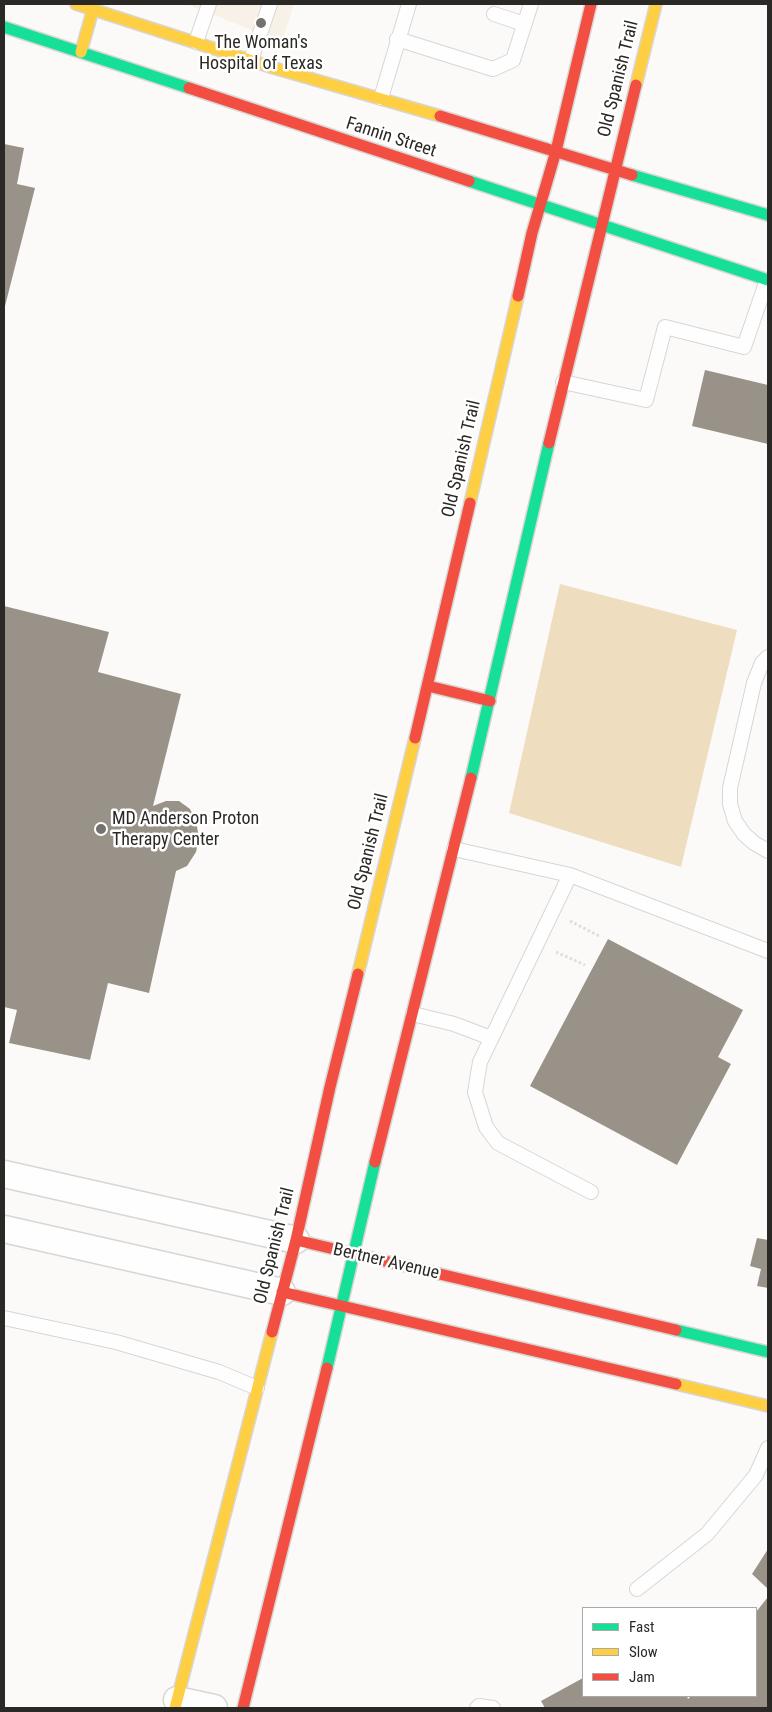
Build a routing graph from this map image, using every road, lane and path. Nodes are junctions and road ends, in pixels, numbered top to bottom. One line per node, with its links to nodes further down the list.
1 (76, 4): 8 (main road, Fannin Street)
2 (209, 4): 14 (lane)
3 (270, 4): 16 (lane)
4 (409, 4): 13 (lane)
5 (530, 4): 11 (lane)
6 (591, 4): 18 (main road, Old Spanish Trail)
7 (656, 4): 19 (main road, Old Spanish Trail)
8 (93, 9): 9 (main road, Fannin Street); 15 (main road)
9 (116, 10): 14 (main road, Fannin Street)
10 (494, 14): 11 (lane)
11 (524, 24): 13 (lane)
12 (4, 27): 15 (main road, Fannin Street)
13 (397, 39): 17 (lane)
14 (196, 42): 16 (main road, Fannin Street)
15 (81, 52): 20 (main road, Fannin Street)
16 (251, 60): 17 (main road, Fannin Street)
17 (381, 98): 18 (main road, Fannin Street)
18 (556, 151): 19 (main road, Fannin Street); 20 (main road, Old Spanish Trail)
19 (614, 170): 21 (main road, Fannin Street); 22 (main road, Old Spanish Trail)
20 (539, 205): 22 (main road, Fannin Street); 26 (main road, Old Spanish Trail)
21 (768, 215)
22 (601, 225): 23 (main road, Fannin Street); 24 (main road, Old Spanish Trail)
23 (767, 280): 24 (lane)
24 (562, 382): 27 (main road, Old Spanish Trail)
25 (768, 657): 29 (lane)
26 (428, 686): 27 (main road); 41 (main road, Old Spanish Trail)
27 (490, 701): 28 (main road, Old Spanish Trail)
28 (454, 849): 30 (lane); 36 (main road, Old Spanish Trail)
29 (768, 851)
30 (570, 875): 31 (lane); 34 (lane)
31 (552, 912): 32 (path); 33 (lane)
32 (599, 936)
33 (538, 943): 35 (path); 37 (lane)
34 (768, 951)
35 (585, 965)
36 (414, 1014): 37 (lane); 42 (main road, Old Spanish Trail)
37 (491, 1038): 39 (lane)
38 (4, 1174): 41 (street, Bertner Avenue)
39 (591, 1192)
40 (4, 1229): 43 (street)
41 (296, 1240): 42 (main road, Bertner Avenue); 43 (main road, Old Spanish Trail)
42 (352, 1254): 44 (main road, Old Spanish Trail); 46 (main road, Bertner Avenue)
43 (282, 1292): 44 (main road); 47 (main road, Old Spanish Trail)
44 (342, 1307): 48 (main road); 53 (main road, Old Spanish Trail)
45 (4, 1318): 47 (lane)
46 (768, 1352)
47 (257, 1388): 51 (main road, Old Spanish Trail)
48 (768, 1406)
49 (768, 1448): 50 (lane)
50 (637, 1589)
51 (176, 1704): 52 (street)
52 (214, 1708)
53 (243, 1708)
54 (477, 1708): 55 (lane)
55 (493, 1708)

